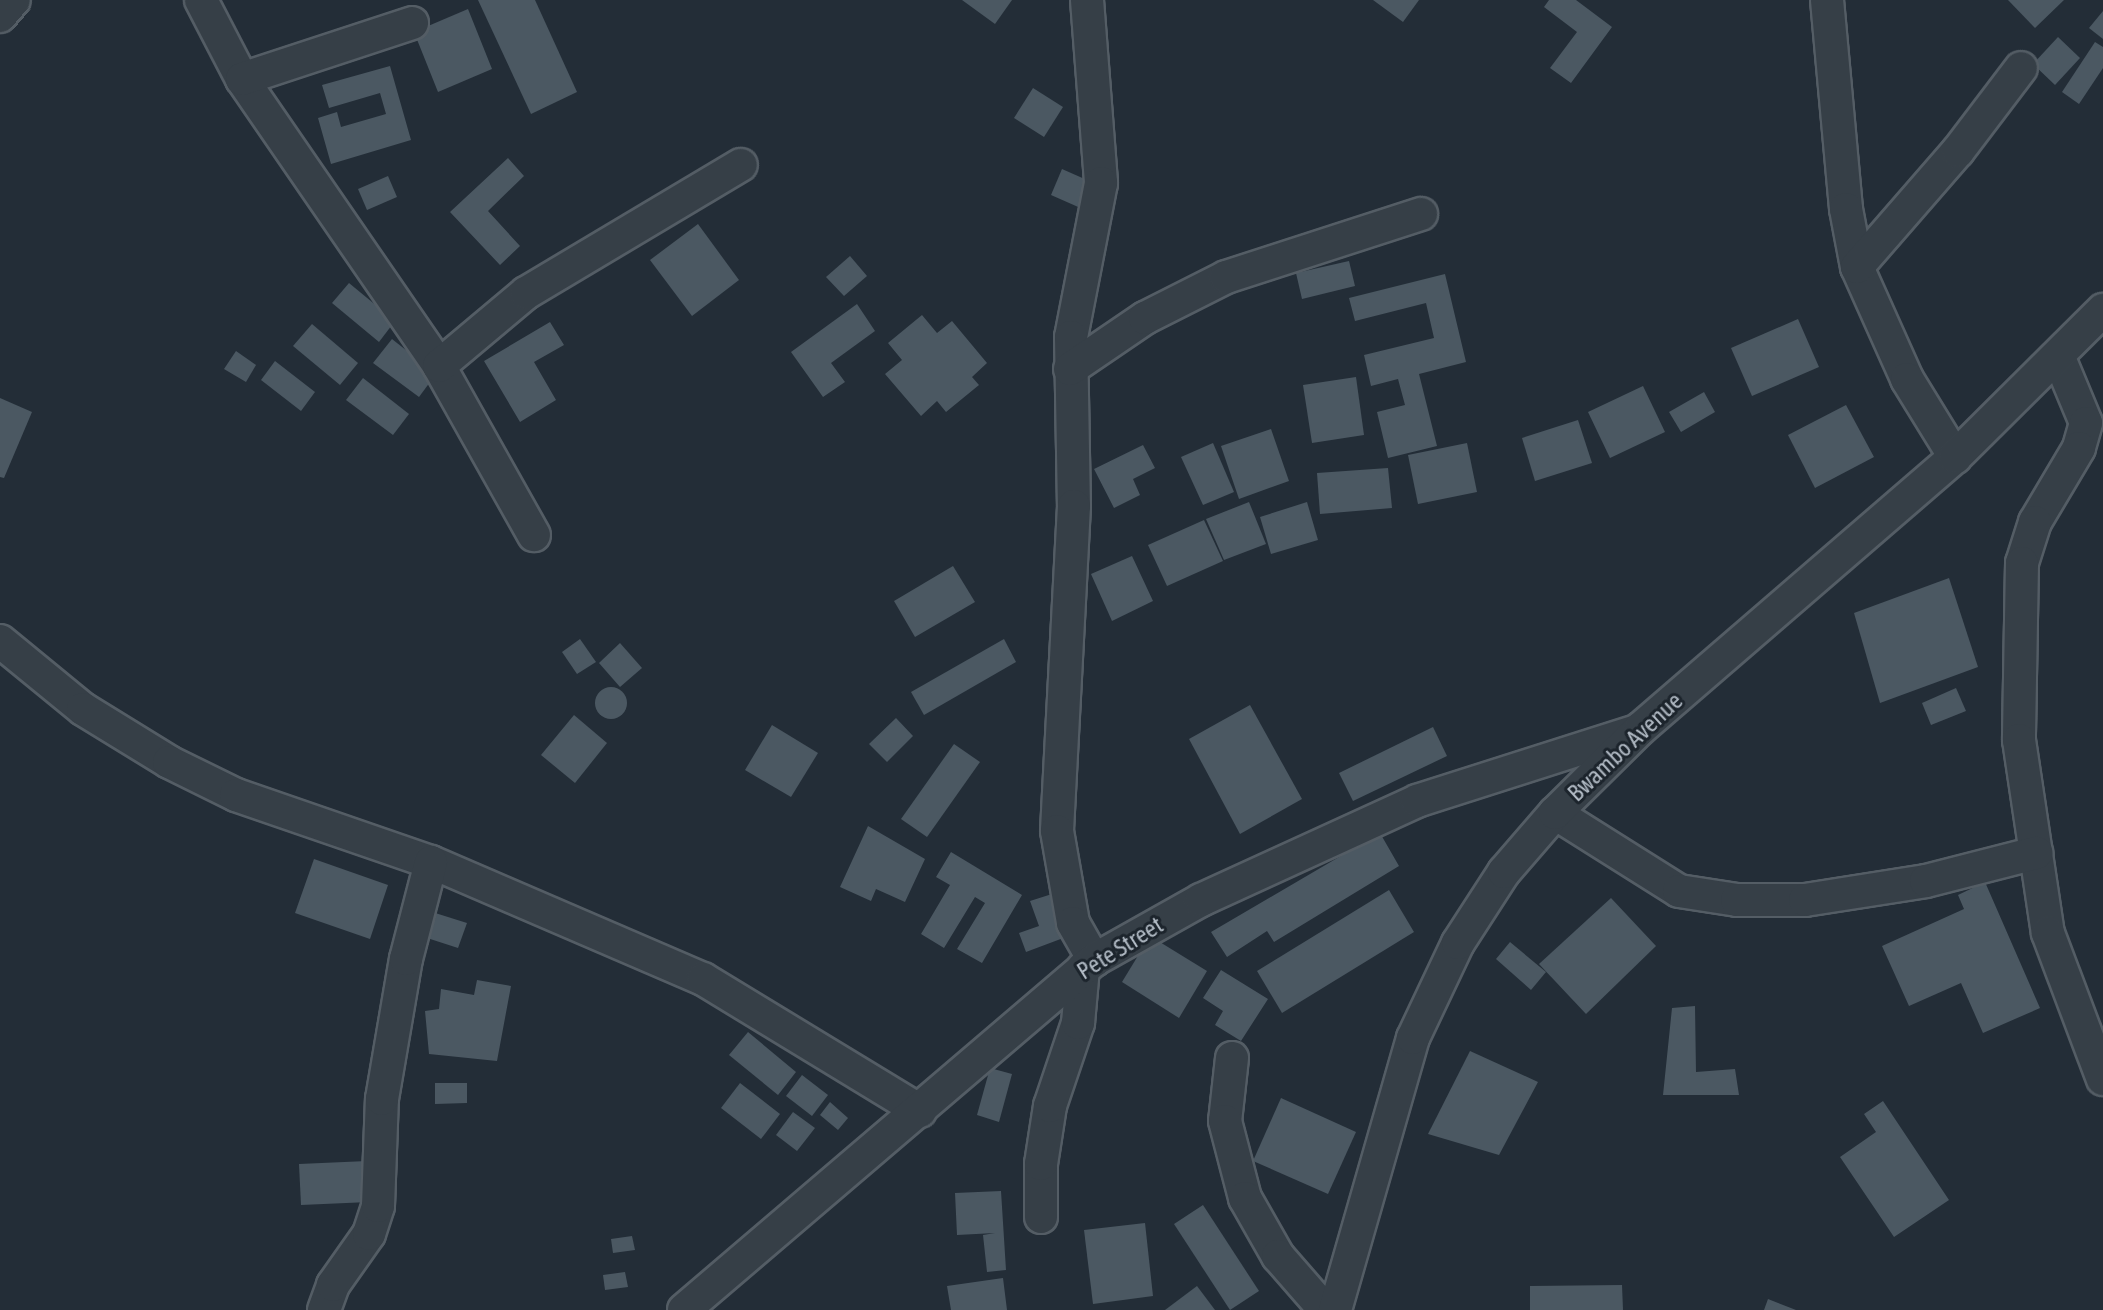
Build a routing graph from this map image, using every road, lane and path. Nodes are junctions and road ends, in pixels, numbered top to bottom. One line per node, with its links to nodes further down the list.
1 (14, 0): 5 (street)
2 (201, 0): 8 (street)
3 (1087, 0): 15 (street)
4 (1827, 0): 11 (street)
5 (0, 16)
6 (412, 23): 8 (street)
7 (2021, 68): 11 (street)
8 (242, 79): 14 (street)
9 (741, 165): 14 (street)
10 (1421, 214): 15 (street)
11 (1857, 267): 16 (street)
12 (2103, 310): 13 (street, Bwambo Avenue)
13 (2059, 358): 16 (street, Bwambo Avenue); 21 (street)
14 (439, 366): 17 (street)
15 (1070, 369): 23 (street)
16 (1955, 457): 19 (street, Bwambo Avenue)
17 (534, 535)
18 (0, 641): 22 (street)
19 (1640, 729): 20 (street, Bwambo Avenue); 23 (street, Pete Street)
20 (1555, 813): 21 (street); 31 (street, Bwambo Avenue)
21 (2036, 853): 25 (street)
22 (431, 862): 26 (street); 28 (street)
23 (1088, 964): 26 (street, Pete Street); 27 (street)
24 (1232, 1058): 30 (street)
25 (2103, 1079)
26 (920, 1111): 29 (street, Pete Street)
27 (1041, 1217)
28 (324, 1310)
29 (684, 1310)
30 (1325, 1310)
31 (1335, 1310)

